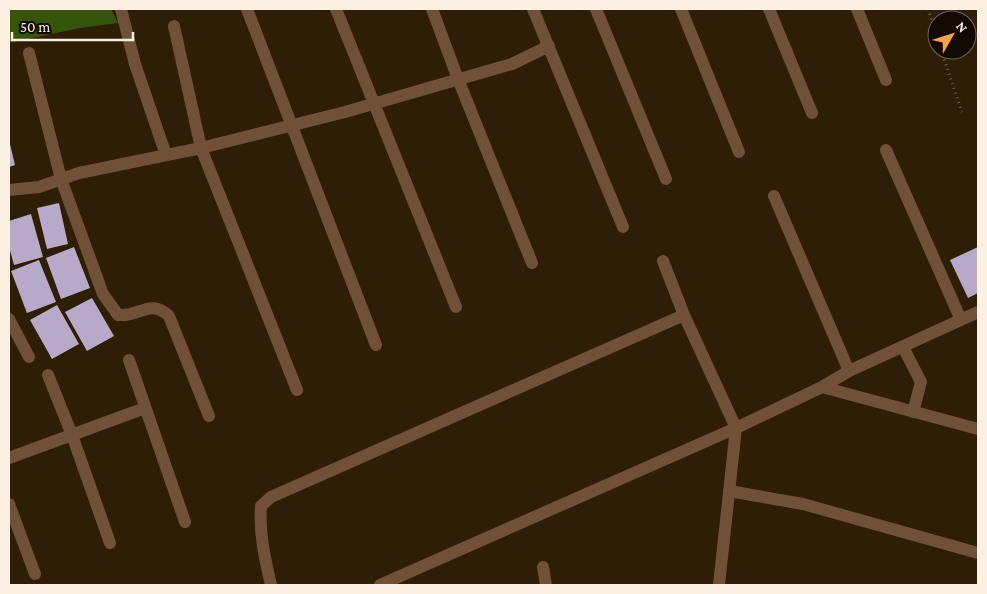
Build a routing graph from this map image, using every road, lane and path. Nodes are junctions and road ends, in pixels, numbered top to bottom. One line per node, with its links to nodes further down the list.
1 (121, 9): 23 (street)
2 (247, 9): 19 (street)
3 (336, 9): 16 (street)
4 (432, 9): 14 (street)
5 (533, 9): 11 (street)
6 (596, 9): 25 (street)
7 (681, 9): 22 (street)
8 (769, 9): 18 (street)
9 (857, 9): 15 (street)
10 (174, 26): 20 (street)
11 (549, 46): 14 (street); 28 (street)
12 (29, 53): 24 (street)
13 (944, 60): 17 (path)
14 (458, 79): 16 (street); 30 (street)
15 (886, 80)
16 (375, 103): 19 (street); 31 (street)
17 (962, 112)
18 (812, 113)
19 (290, 126): 20 (street); 36 (street)
20 (201, 148): 23 (street); 43 (street)
21 (886, 150): 35 (street)
22 (739, 152)
23 (166, 155): 24 (street)
24 (61, 179): 26 (street); 46 (street)
25 (666, 179)
26 (9, 190)
27 (774, 196): 40 (street)
28 (622, 227)
29 (663, 261): 33 (street)
30 (532, 263)
31 (456, 307)
32 (978, 312): 35 (street)
33 (684, 315): 47 (street); 58 (street)
34 (9, 319): 38 (street)
35 (961, 320): 37 (street)
36 (376, 345)
37 (903, 346): 40 (street); 45 (street)
38 (29, 357)
39 (129, 360): 44 (street)
40 (850, 371): 42 (street)
41 (48, 375): 49 (street)
42 (822, 387): 45 (street); 47 (street)
43 (297, 390)
44 (146, 408): 49 (street); 53 (street)
45 (913, 412): 48 (street)
46 (210, 416)
47 (736, 428): 51 (street); 59 (street)
48 (978, 429)
49 (72, 435): 50 (street); 54 (street)
50 (9, 458)
51 (729, 491): 55 (street); 61 (street)
52 (9, 504): 57 (street)
53 (185, 522)
54 (110, 543)
55 (978, 554)
56 (543, 567): 60 (street)
57 (35, 574)
58 (271, 585)
59 (380, 585)
60 (546, 585)
61 (719, 585)

